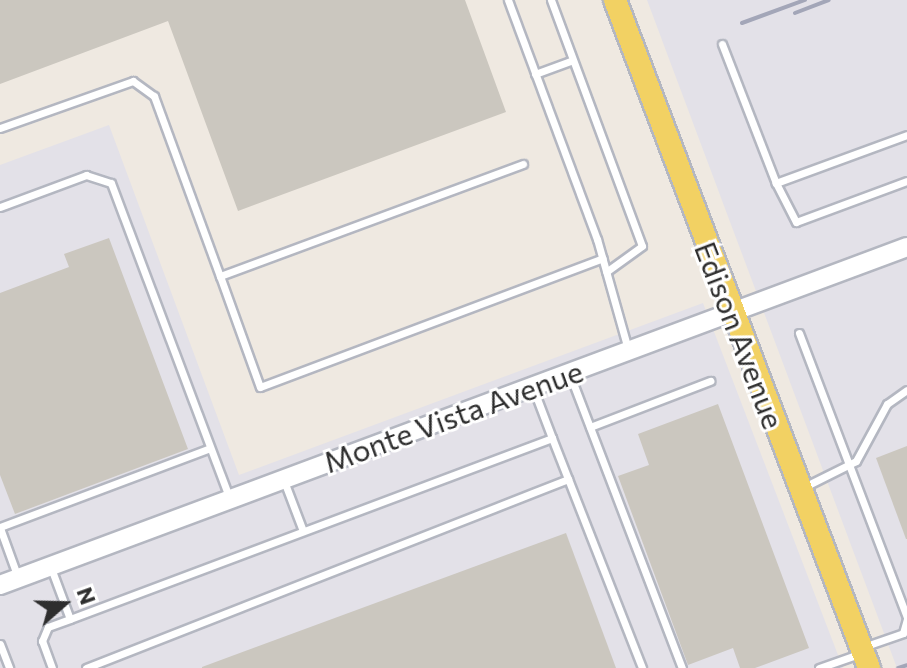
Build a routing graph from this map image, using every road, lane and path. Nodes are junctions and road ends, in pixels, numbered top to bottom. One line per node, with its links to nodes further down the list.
1 (508, 0): 6 (lane)
2 (551, 0): 5 (lane)
3 (615, 0): 17 (main road, Edison Avenue)
4 (722, 44): 11 (lane)
5 (573, 60): 6 (lane); 15 (lane)
6 (535, 74): 14 (lane)
7 (0, 128): 16 (lane)
8 (907, 135): 11 (lane)
9 (523, 164): 16 (lane)
10 (907, 181): 11 (lane)
11 (776, 183)
12 (0, 207): 26 (lane)
13 (907, 247): 17 (street, Monte Vista Avenue)
14 (603, 258): 15 (lane); 16 (lane)
15 (606, 272): 19 (lane)
16 (220, 276)
17 (731, 312): 19 (street, Monte Vista Avenue); 30 (main road, Edison Avenue)
18 (799, 333): 27 (lane)
19 (629, 351): 20 (street, Monte Vista Avenue)
20 (569, 373): 22 (street, Monte Vista Avenue); 24 (lane)
21 (710, 381): 24 (lane)
22 (533, 386): 25 (lane); 28 (street, Monte Vista Avenue)
23 (907, 390): 27 (lane)
24 (590, 427): 46 (lane)
25 (552, 438): 29 (lane); 33 (lane)
26 (210, 448): 31 (lane); 32 (lane)
27 (847, 470): 30 (lane); 37 (lane)
28 (283, 479): 31 (street, Monte Vista Avenue); 33 (lane)
29 (568, 479): 44 (lane); 45 (lane)
30 (799, 489): 41 (main road, Edison Avenue)
31 (230, 499): 34 (street, Monte Vista Avenue)
32 (0, 528): 35 (lane)
33 (303, 531): 38 (lane)
34 (50, 566): 35 (street, Monte Vista Avenue); 38 (lane)
35 (18, 578): 36 (street, Monte Vista Avenue)
36 (0, 585)
37 (907, 618): 39 (lane)
38 (70, 619): 43 (lane)
39 (905, 634): 41 (lane)
40 (0, 644): 42 (lane)
41 (864, 656): 47 (lane)
42 (9, 668)
43 (52, 668)
44 (86, 668)
45 (642, 668)
46 (682, 668)
47 (819, 668)

